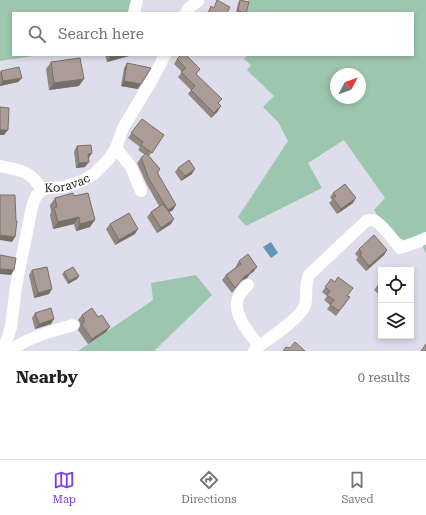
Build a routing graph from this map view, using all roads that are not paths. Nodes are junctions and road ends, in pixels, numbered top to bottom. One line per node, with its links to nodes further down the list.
1 (137, 0): 3 (street)
2 (198, 1): 4 (street)
3 (134, 12)
4 (187, 12)
5 (164, 56): 6 (street, Koravac)
6 (116, 148): 8 (street, Koravac); 9 (street)
7 (0, 166): 8 (street)
8 (42, 190): 14 (street, Koravac)
9 (141, 191)
10 (426, 238): 13 (street)
11 (248, 285): 13 (street)
12 (73, 325): 14 (street)
13 (256, 348)
14 (2, 351)

